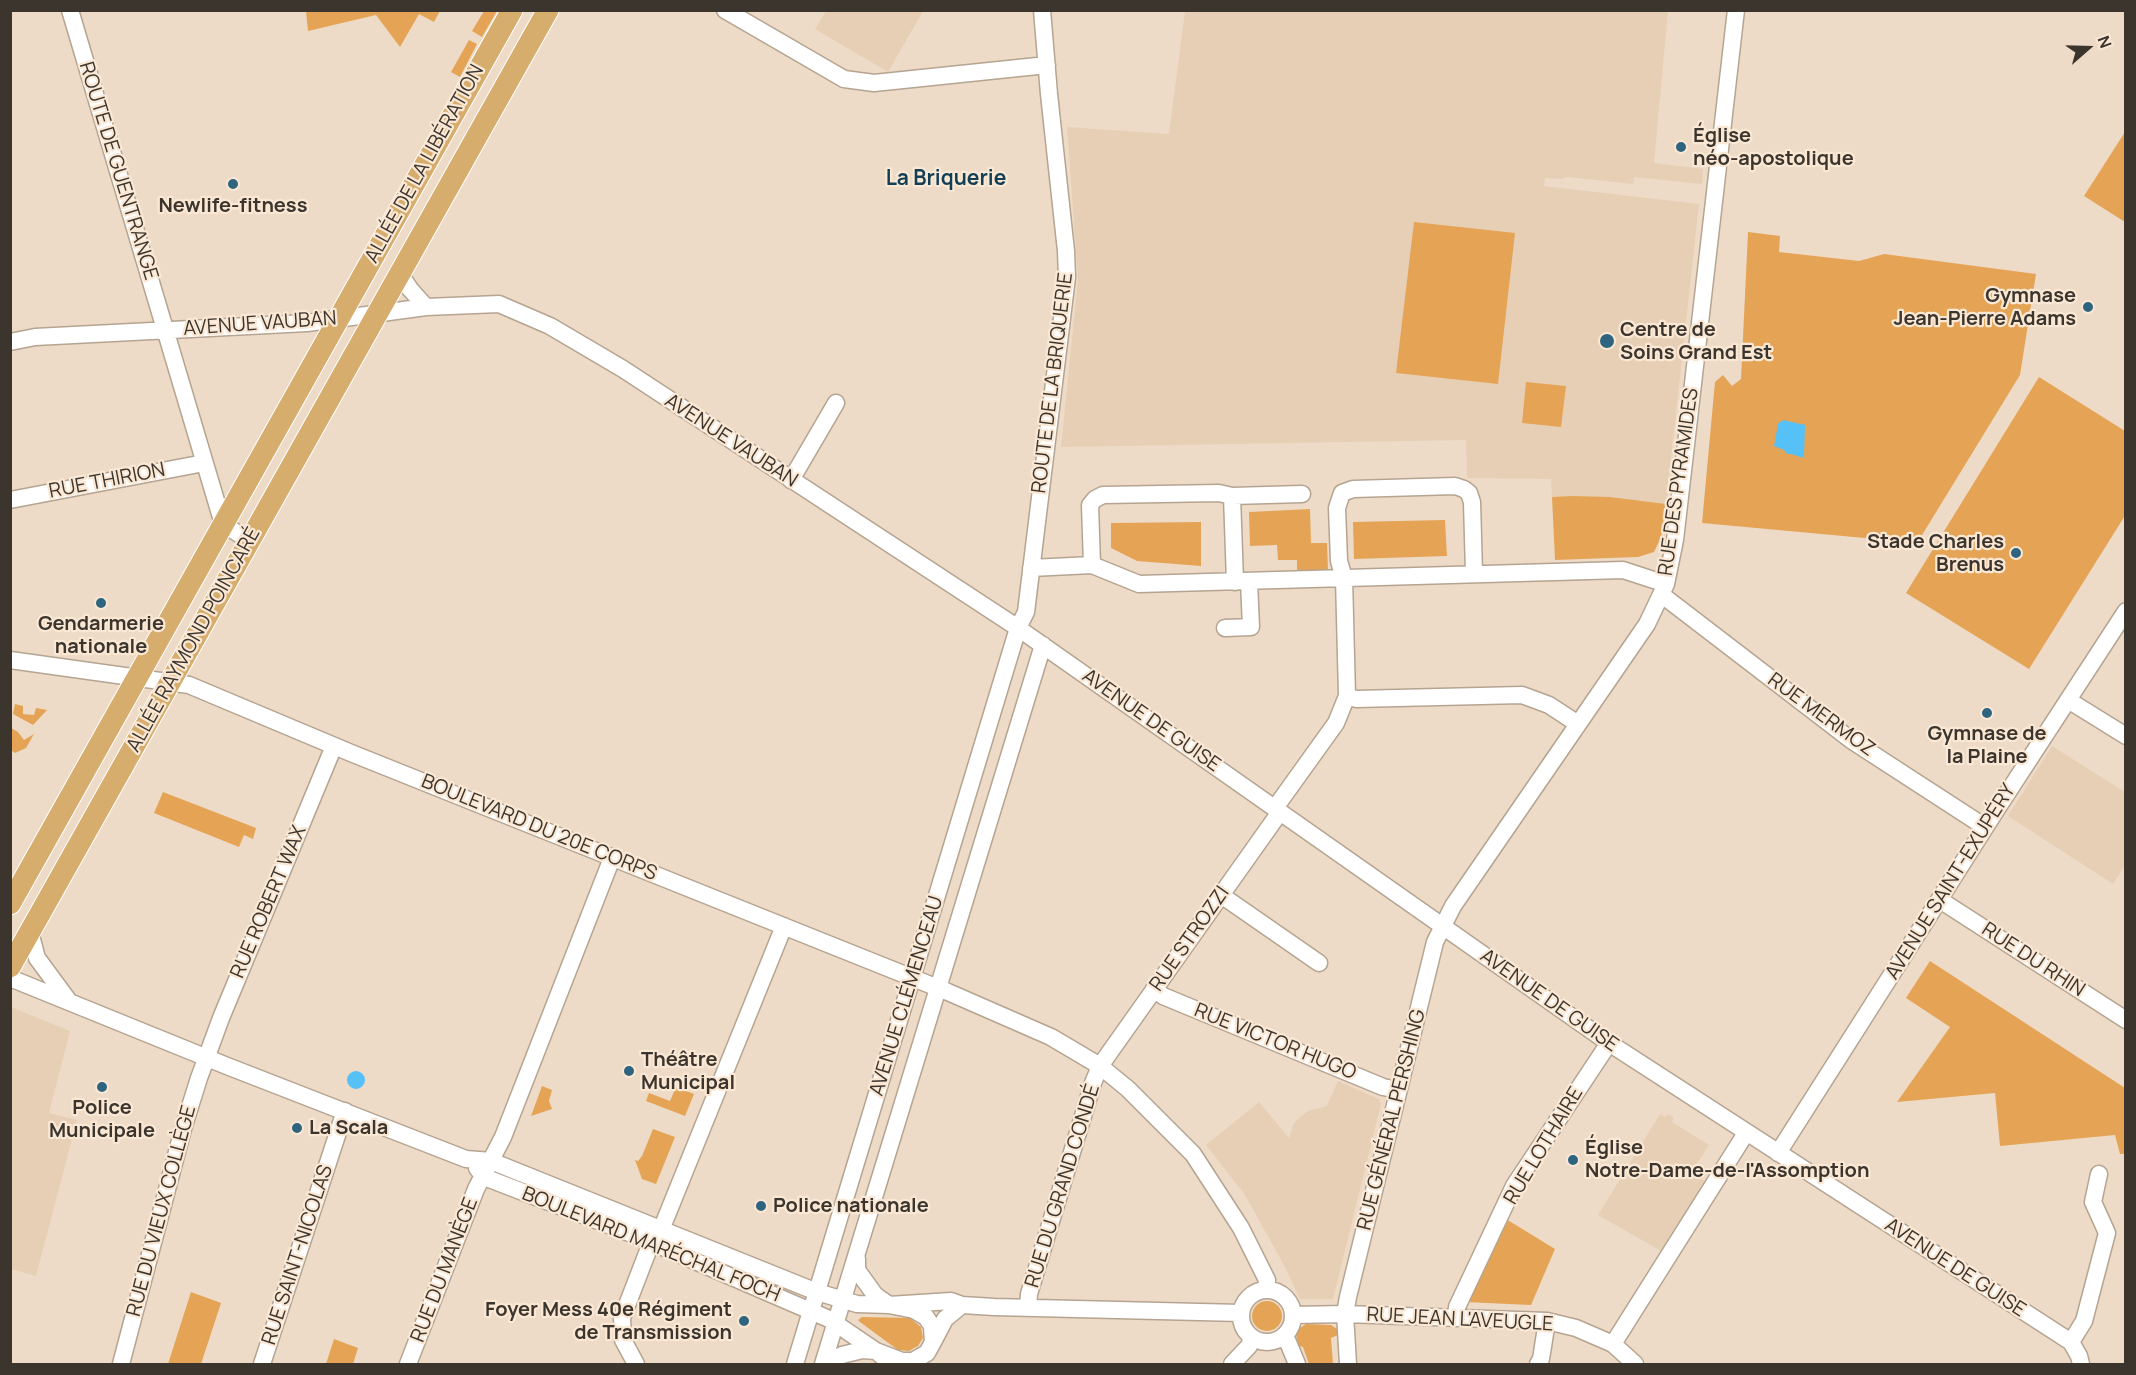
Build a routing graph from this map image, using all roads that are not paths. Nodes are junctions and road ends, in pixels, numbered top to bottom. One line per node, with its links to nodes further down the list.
1 (70, 10): 12 (street, ROUTE DE GUENTRANGE)
2 (513, 10): 11 (main road, ALLÉE DE LA LIBÉRATION)
3 (548, 10): 8 (main road, ALLÉE DE LA LIBÉRATION)
4 (725, 10): 7 (street)
5 (1042, 10): 7 (street, ROUTE DE LA BRIQUERIE)
6 (1736, 10): 27 (street, RUE DES PYRAMIDES)
7 (1047, 65): 23 (street, ROUTE DE LA BRIQUERIE)
8 (400, 274): 9 (street); 10 (main road, ALLÉE DE LA LIBÉRATION)
9 (426, 307): 10 (street, AVENUE VAUBAN); 16 (street, AVENUE VAUBAN)
10 (378, 314): 11 (street, AVENUE VAUBAN); 21 (main road, ALLÉE RAYMOND POINCARÉ)
11 (338, 319): 12 (street, AVENUE VAUBAN); 20 (main road, ALLÉE RAYMOND POINCARÉ)
12 (165, 330): 13 (street, AVENUE VAUBAN); 15 (street, ROUTE DE GUENTRANGE)
13 (10, 342)
14 (837, 403): 16 (street)
15 (204, 463): 19 (street, RUE THIRION); 20 (street, ROUTE DE GUENTRANGE)
16 (791, 480): 30 (street, AVENUE VAUBAN)
17 (1302, 494): 18 (street)
18 (1232, 496): 22 (street); 26 (street)
19 (10, 500)
20 (222, 524): 21 (street); 34 (main road, ALLÉE RAYMOND POINCARÉ)
21 (250, 541): 35 (main road, ALLÉE RAYMOND POINCARÉ)
22 (1092, 565): 23 (street); 26 (street, RUE MERMOZ)
23 (1031, 568): 28 (street, ROUTE DE LA BRIQUERIE)
24 (1474, 573): 25 (street, RUE MERMOZ); 25 (street); 27 (street, RUE MERMOZ)
25 (1344, 578): 26 (street, RUE MERMOZ); 36 (street)
26 (1242, 582): 31 (street)
27 (1664, 589): 38 (street, RUE DES PYRAMIDES); 42 (street, RUE MERMOZ)
28 (1026, 612): 30 (street, ROUTE DE LA BRIQUERIE); 32 (street)
29 (2123, 619): 37 (street, AVENUE SAINT-EXUPÉRY)
30 (1018, 628): 32 (street, AVENUE DE GUISE); 52 (street, AVENUE CLÉMENCEAU)
31 (1225, 628)
32 (1044, 645): 41 (street, AVENUE DE GUISE); 54 (street, AVENUE CLÉMENCEAU)
33 (10, 660): 34 (street, BOULEVARD DU 20E CORPS)
34 (137, 677): 35 (street, BOULEVARD DU 20E CORPS); 46 (main road, ALLÉE RAYMOND POINCARÉ)
35 (171, 682): 40 (street, BOULEVARD DU 20E CORPS); 49 (main road, ALLÉE RAYMOND POINCARÉ)
36 (1347, 696): 38 (street); 41 (street, RUE STROZZI)
37 (2068, 700): 39 (street); 42 (street, AVENUE SAINT-EXUPÉRY)
38 (1578, 724): 48 (street, RUE DES PYRAMIDES)
39 (2126, 736)
40 (334, 746): 43 (street, BOULEVARD DU 20E CORPS); 59 (street, RUE ROBERT WAX)
41 (1278, 810): 44 (street, RUE STROZZI); 48 (street, AVENUE DE GUISE)
42 (1985, 827): 45 (street, AVENUE SAINT-EXUPÉRY)
43 (612, 858): 47 (street, BOULEVARD DU 20E CORPS); 65 (street, RUE DU MANÈGE)
44 (1221, 894): 50 (street); 55 (street, RUE STROZZI)
45 (1940, 900): 57 (street, RUE DU RHIN); 64 (street, AVENUE SAINT-EXUPÉRY)
46 (10, 903)
47 (784, 926): 52 (street, BOULEVARD DU 20E CORPS); 67 (street)
48 (1443, 926): 58 (street, AVENUE DE GUISE); 61 (street, RUE GÉNÉRAL PERSHING)
49 (30, 932): 51 (main road, ALLÉE RAYMOND POINCARÉ); 56 (street)
50 (1318, 963)
51 (10, 967)
52 (913, 977): 54 (street, BOULEVARD DU 20E CORPS); 70 (street, AVENUE CLÉMENCEAU)
53 (10, 978): 56 (street, BOULEVARD MARÉCHAL FOCH)
54 (939, 988): 60 (street, BOULEVARD DU 20E CORPS); 68 (street, AVENUE CLÉMENCEAU)
55 (1154, 989): 60 (street, RUE STROZZI); 61 (street, RUE VICTOR HUGO)
56 (68, 1001): 59 (street, BOULEVARD MARÉCHAL FOCH)
57 (2126, 1020)
58 (1609, 1043): 63 (street, AVENUE DE GUISE); 79 (street, RUE LOTHAIRE)
59 (206, 1057): 62 (street, BOULEVARD MARÉCHAL FOCH); 88 (street, RUE DU VIEUX COLLÈGE)
60 (1100, 1066): 69 (street, BOULEVARD DU 20E CORPS); 74 (street, RUE DU GRAND CONDÉ)
61 (1398, 1090): 77 (street, RUE GÉNÉRAL PERSHING)
62 (345, 1111): 65 (street, BOULEVARD MARÉCHAL FOCH); 89 (street, RUE SAINT-NICOLAS)
63 (1746, 1133): 64 (street, AVENUE DE GUISE); 86 (street)
64 (1778, 1154): 85 (street, AVENUE DE GUISE)
65 (488, 1169): 67 (street, BOULEVARD MARÉCHAL FOCH); 90 (street, RUE DU MANÈGE)
66 (2100, 1174): 85 (street)
67 (656, 1236): 70 (street, BOULEVARD MARÉCHAL FOCH); 75 (street, BOULEVARD MARÉCHAL FOCH); 91 (street)
68 (857, 1255): 71 (street, AVENUE CLÉMENCEAU); 72 (street)
69 (1266, 1290): 76 (street); 78 (street)
70 (817, 1292): 71 (street, BOULEVARD MARÉCHAL FOCH); 75 (street, AVENUE CLÉMENCEAU)
71 (843, 1300): 72 (street, BOULEVARD MARÉCHAL FOCH); 81 (street, AVENUE CLÉMENCEAU)
72 (889, 1305): 73 (street); 84 (street)
73 (962, 1305): 74 (street); 84 (street)
74 (1028, 1307): 76 (street)
75 (811, 1311): 81 (street, BOULEVARD MARÉCHAL FOCH); 92 (street, AVENUE CLÉMENCEAU)
76 (1241, 1313): 83 (street)
77 (1345, 1314): 78 (street, RUE JEAN L'AVEUGLE); 79 (street, RUE JEAN L'AVEUGLE); 98 (street, RUE GÉNÉRAL PERSHING)
78 (1293, 1315): 82 (street)
79 (1456, 1318): 80 (street, RUE JEAN L'AVEUGLE)
80 (1547, 1321): 86 (street, RUE JEAN L'AVEUGLE); 99 (street)
81 (836, 1323): 87 (street, BOULEVARD MARÉCHAL FOCH); 93 (street, AVENUE CLÉMENCEAU)
82 (1285, 1335): 83 (street); 97 (street)
83 (1252, 1338): 96 (street)
84 (933, 1342): 87 (street); 95 (street)
85 (2071, 1342): 101 (street)
86 (1613, 1344): 100 (street, RUE JEAN L'AVEUGLE)
87 (876, 1351): 93 (street); 94 (street)
88 (121, 1365)
89 (262, 1365)
90 (408, 1365)
91 (636, 1365)
92 (795, 1365)
93 (824, 1365)
94 (891, 1365)
95 (929, 1365)
96 (1232, 1365)
97 (1297, 1365)
98 (1348, 1365)
99 (1538, 1365)
100 (1635, 1365)
101 (2081, 1365)

